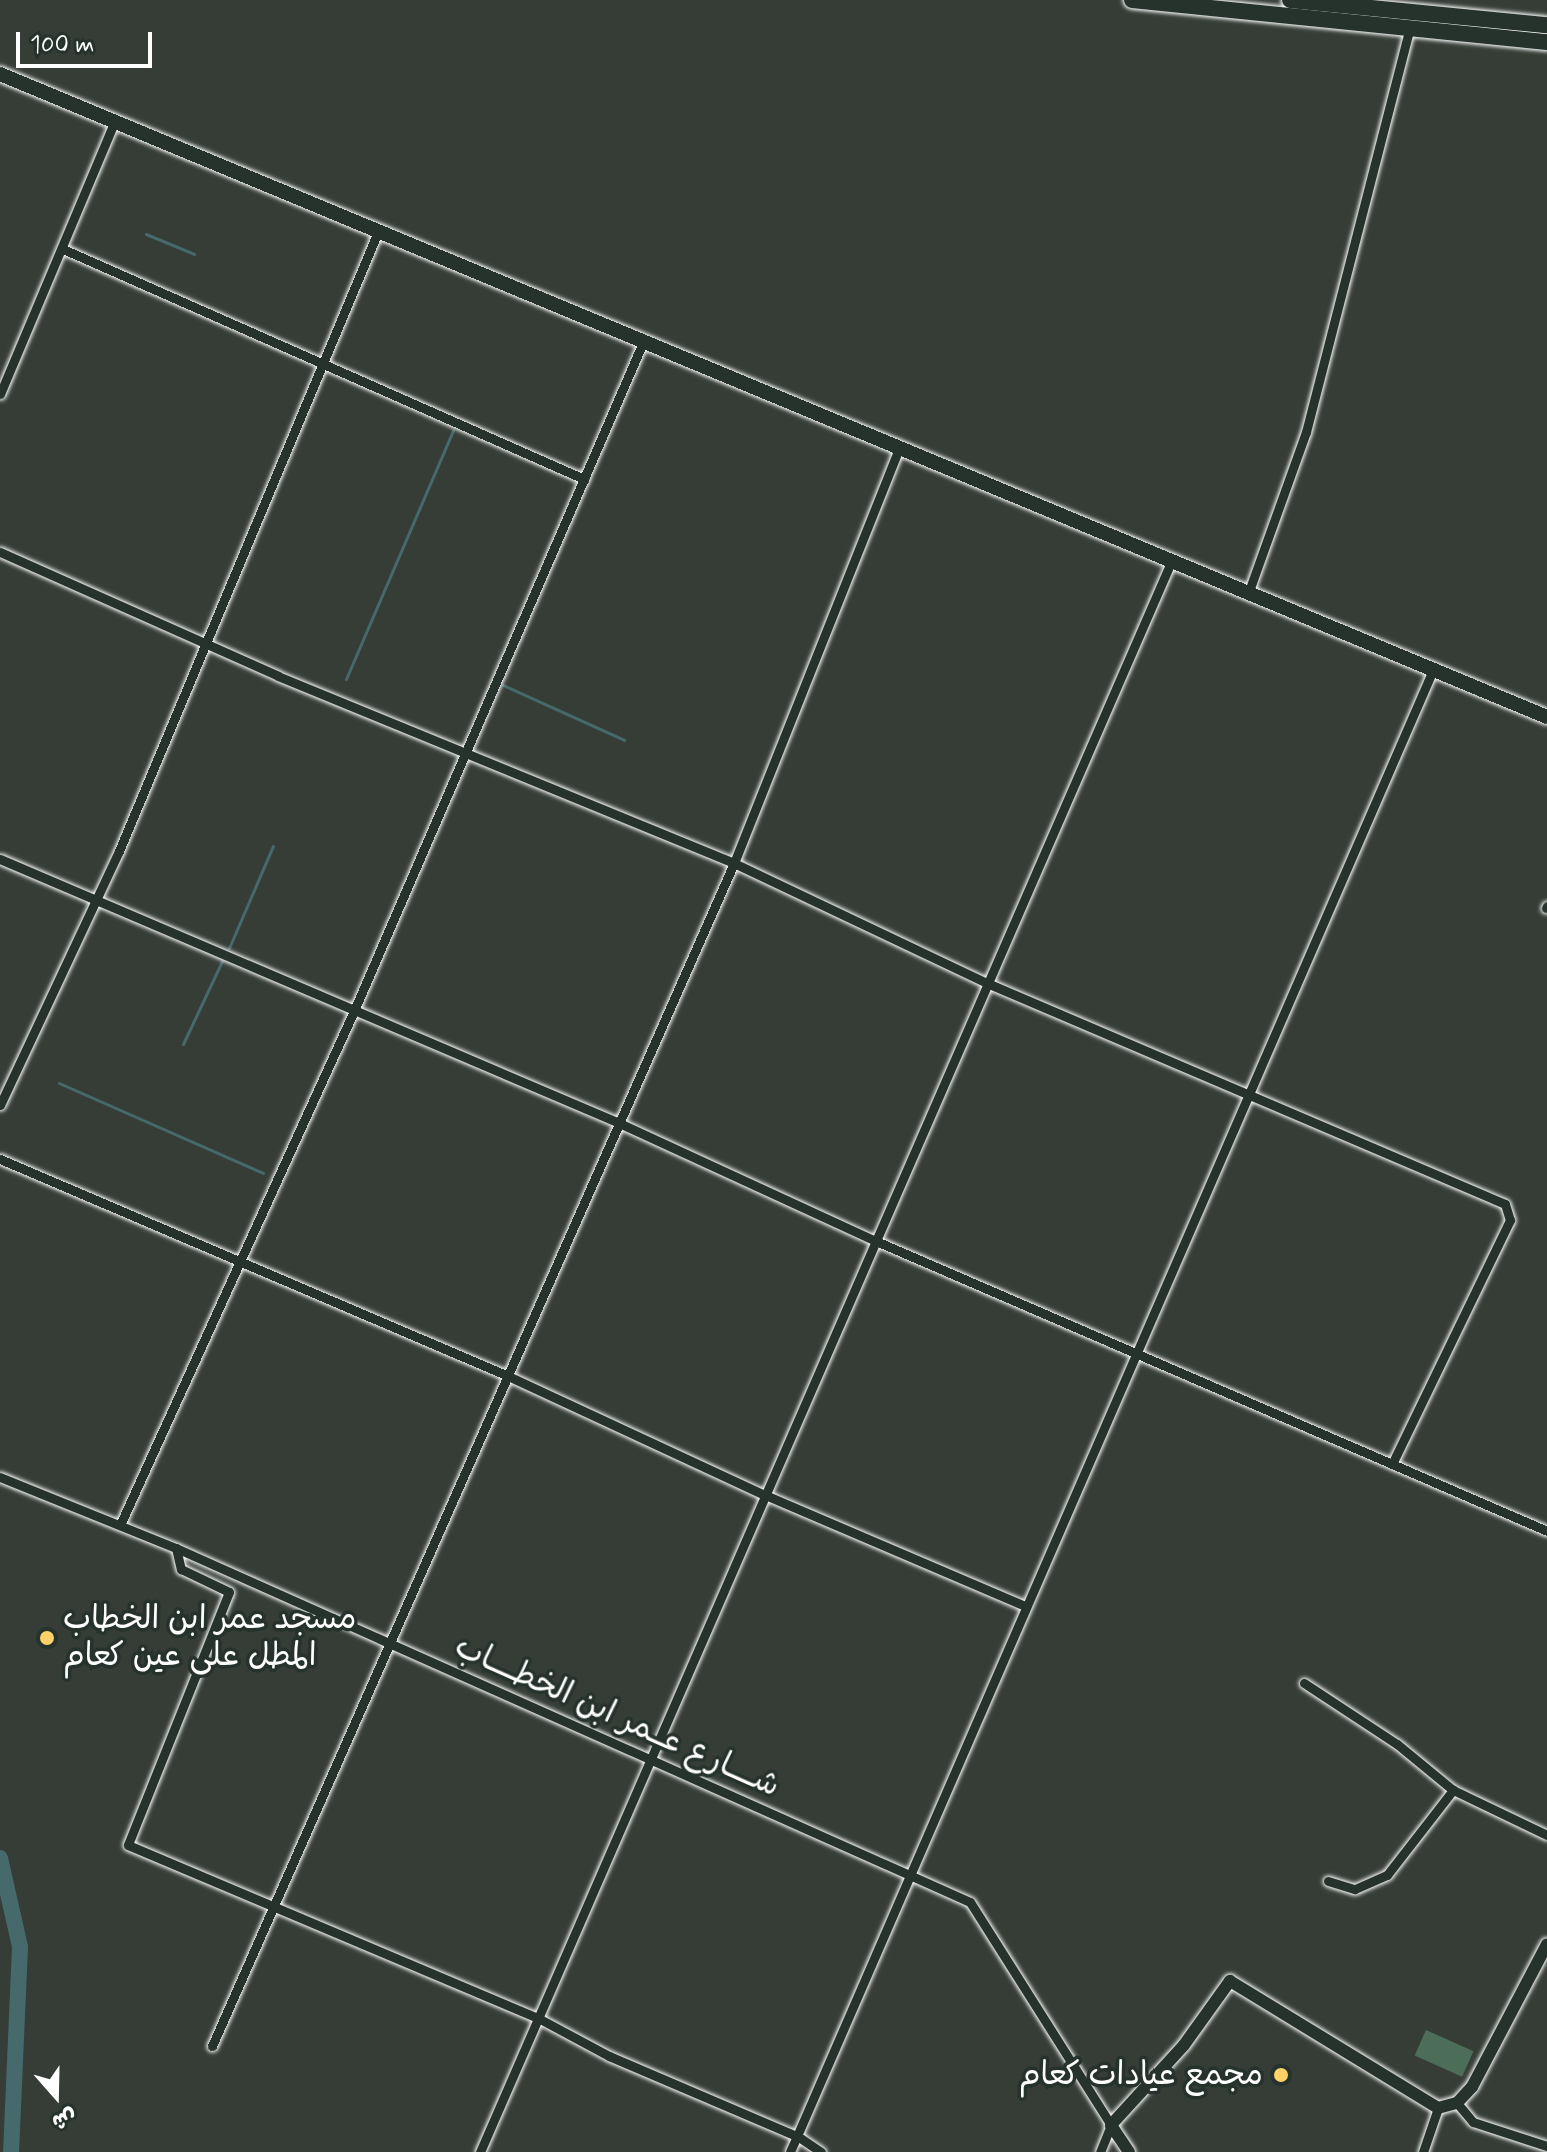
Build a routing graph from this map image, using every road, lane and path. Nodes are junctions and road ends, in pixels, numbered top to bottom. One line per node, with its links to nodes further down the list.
1 (1132, 0): 4 (highway)
2 (1290, 0): 3 (highway)
3 (1547, 25)
4 (1410, 28): 5 (highway); 17 (street)
5 (1547, 42)
6 (0, 74): 7 (main road)
7 (115, 121): 8 (main road); 9 (street)
8 (379, 229): 10 (main road); 11 (street)
9 (63, 249): 11 (street); 12 (street)
10 (644, 340): 13 (main road); 14 (street)
11 (323, 366): 14 (street); 18 (street)
12 (0, 394)
13 (899, 448): 16 (main road); 23 (street)
14 (584, 479): 21 (street)
15 (0, 552): 18 (street)
16 (1170, 564): 17 (main road); 25 (street)
17 (1249, 591): 19 (main road)
18 (206, 643): 21 (street); 24 (street)
19 (1433, 670): 20 (main road); 27 (street)
20 (1547, 717)
21 (464, 752): 23 (street); 26 (street)
22 (0, 859): 24 (street)
23 (734, 863): 25 (street); 29 (street)
24 (94, 901): 26 (street); 28 (street)
25 (987, 983): 27 (street); 31 (street)
26 (353, 1013): 29 (street); 32 (street)
27 (1249, 1092): 33 (street); 35 (street)
28 (0, 1105)
29 (617, 1122): 31 (street); 34 (street)
30 (0, 1159): 32 (street)
31 (876, 1241): 33 (street); 37 (street)
32 (238, 1264): 34 (street); 38 (street)
33 (1136, 1354): 35 (street); 41 (street)
34 (506, 1375): 37 (street); 42 (street)
35 (1392, 1464): 39 (street)
36 (0, 1477): 38 (street, شــــارع عــمر ابن الخطــــاب)
37 (765, 1495): 41 (street); 44 (street)
38 (120, 1525): 40 (street, شــــارع عــمر ابن الخطــــاب)
39 (1547, 1531)
40 (176, 1548): 42 (street, شــــارع عــمر ابن الخطــــاب); 49 (street)
41 (1025, 1606): 47 (street)
42 (386, 1643): 44 (street, شــــارع عــمر ابن الخطــــاب); 49 (street)
43 (1304, 1683): 45 (street)
44 (650, 1761): 47 (street, شــــارع عــمر ابن الخطــــاب); 51 (street)
45 (1453, 1790): 46 (street); 48 (street)
46 (1547, 1835)
47 (907, 1873): 55 (street, شــــارع عــمر ابن الخطــــاب); 56 (street)
48 (1328, 1881)
49 (276, 1907): 51 (street); 52 (street)
50 (1547, 1944): 53 (street)
51 (540, 2019): 56 (street); 58 (street)
52 (212, 2046)
53 (1457, 2103): 54 (street); 57 (street)
54 (1438, 2108): 55 (street); 63 (street)
55 (1111, 2125): 61 (street); 62 (street)
56 (797, 2136): 59 (street); 60 (street)
57 (1547, 2146)
58 (480, 2152)
59 (790, 2152)
60 (821, 2152)
61 (1100, 2152)
62 (1129, 2152)
63 (1423, 2152)

